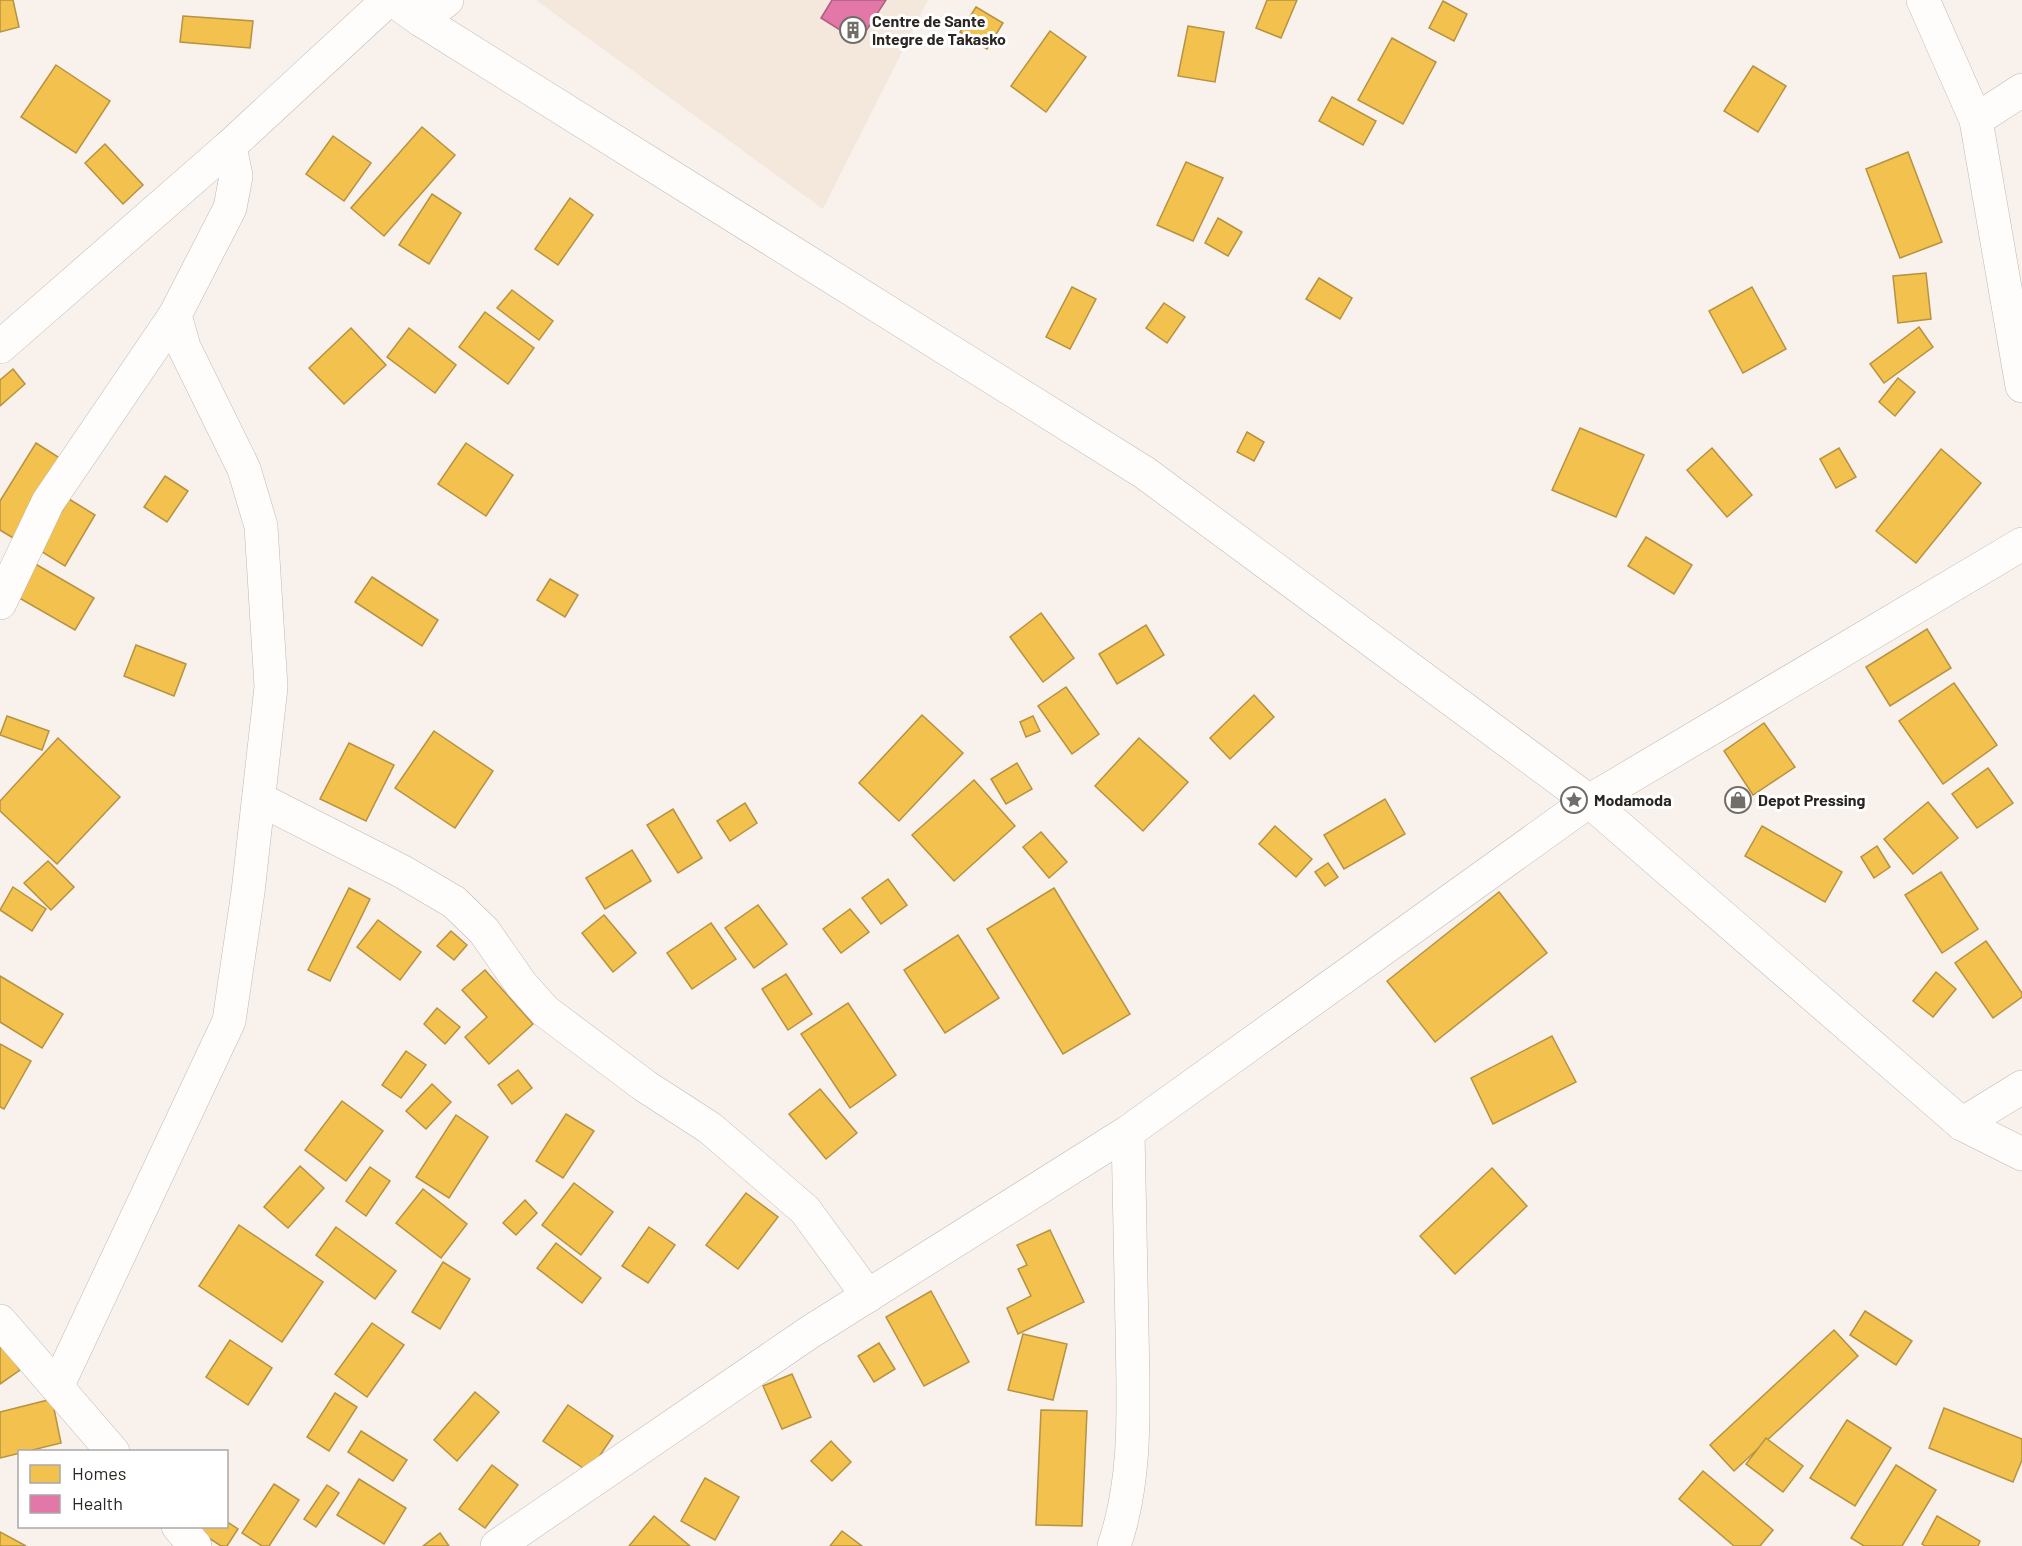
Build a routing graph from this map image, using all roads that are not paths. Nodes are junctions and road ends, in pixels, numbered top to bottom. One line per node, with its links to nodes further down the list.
1 (388, 0): 8 (street)
2 (393, 0): 5 (street)
3 (447, 0): 5 (street)
4 (1923, 0): 7 (street)
5 (421, 20): 15 (street)
6 (2022, 90): 7 (street)
7 (1976, 120): 11 (street)
8 (230, 146): 9 (street); 10 (street)
9 (175, 315): 13 (street); 14 (street)
10 (0, 347)
11 (2022, 386)
12 (2022, 544): 15 (street)
13 (0, 603)
14 (259, 799): 20 (street); 22 (street)
15 (1589, 801): 17 (street); 18 (street)
16 (2022, 1087): 17 (street)
17 (1962, 1124): 19 (street)
18 (1128, 1132): 20 (street); 27 (street)
19 (2022, 1154)
20 (868, 1296): 26 (street)
21 (0, 1321): 22 (street)
22 (57, 1387): 23 (street)
23 (111, 1450)
24 (179, 1528): 25 (street)
25 (195, 1546)
26 (496, 1546)
27 (1114, 1546)

